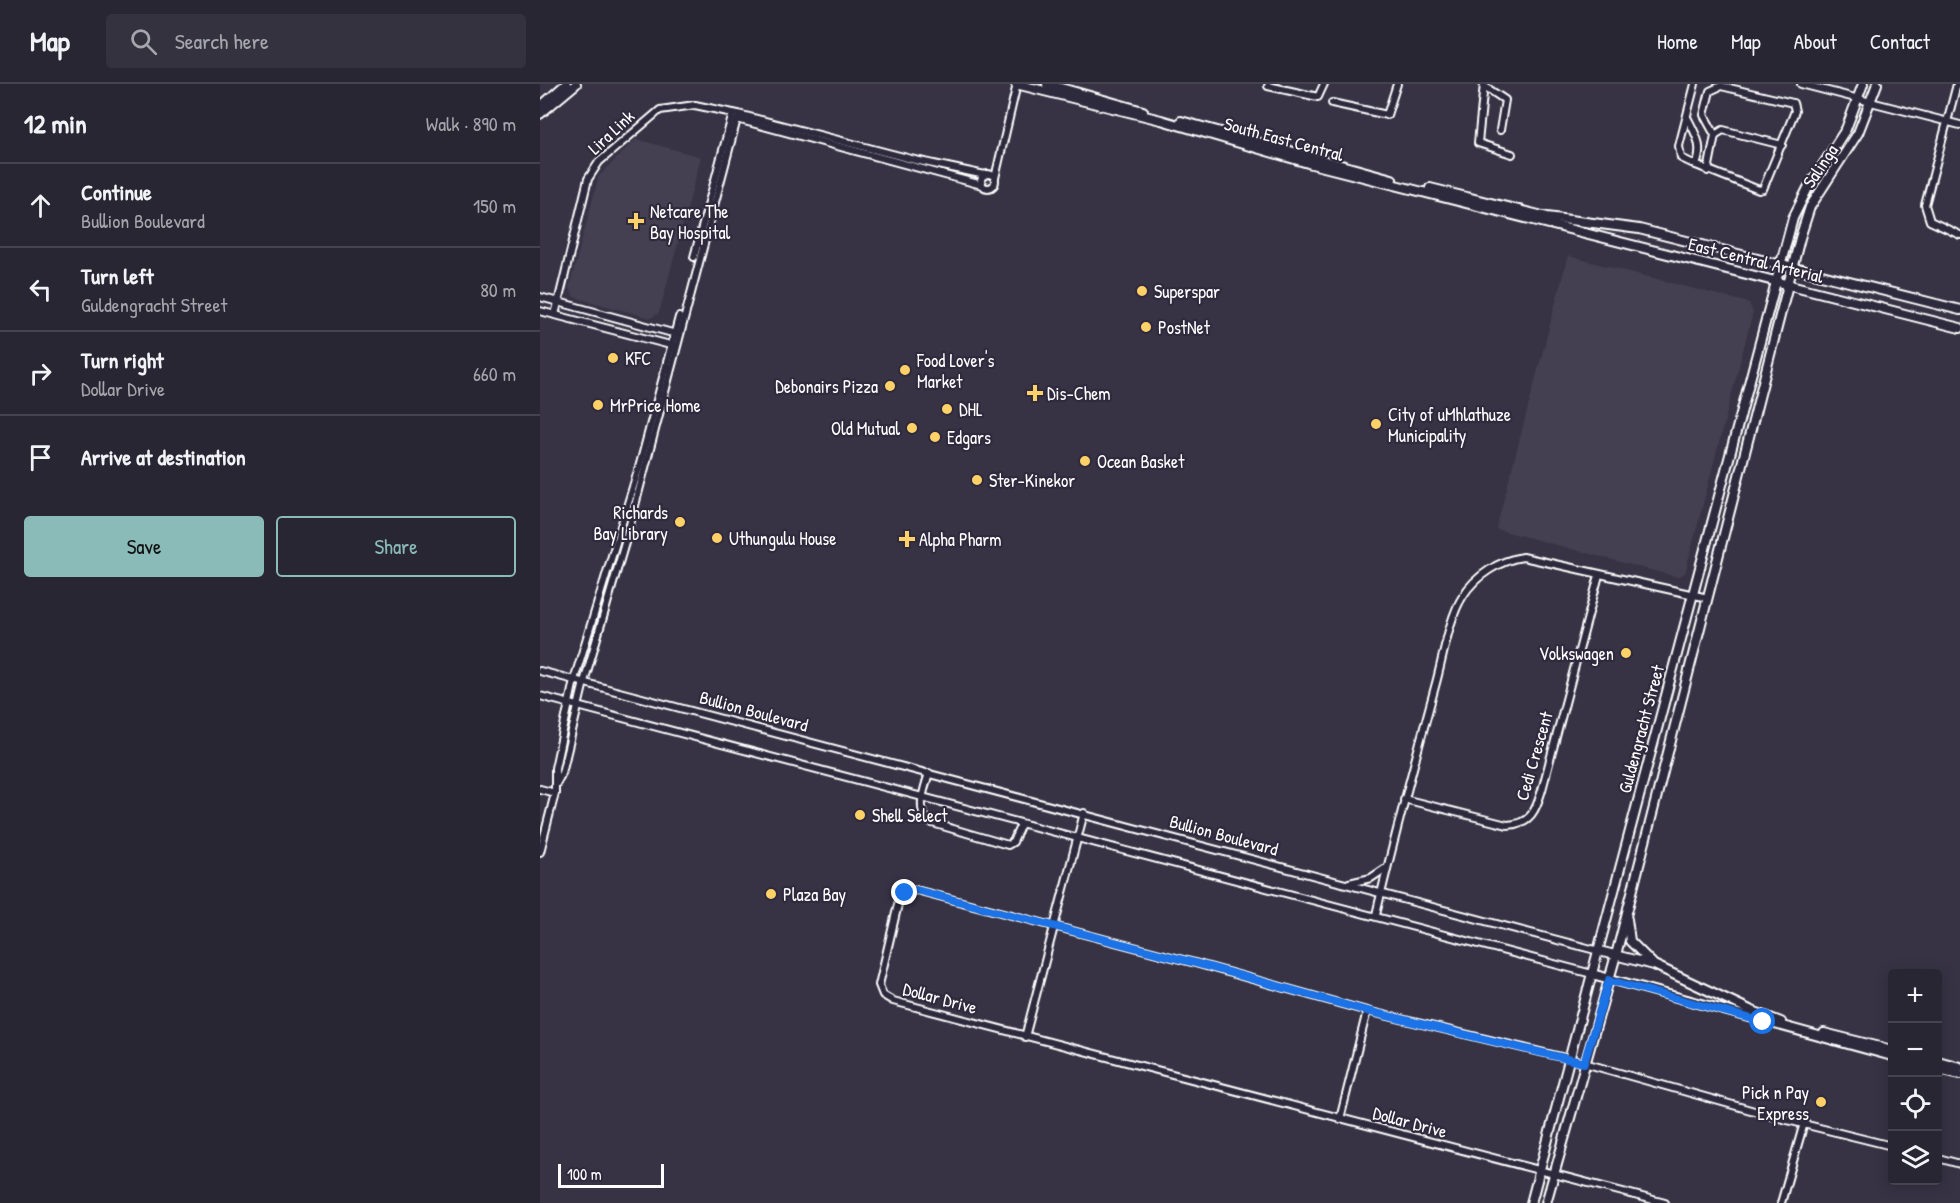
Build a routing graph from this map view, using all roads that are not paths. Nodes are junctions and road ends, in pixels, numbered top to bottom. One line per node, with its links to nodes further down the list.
1 (566, 84): 17 (street)
2 (576, 84): 18 (street)
3 (1017, 84): 27 (street); 33 (street, South East Central)
4 (1047, 84): 33 (street, South East Central)
5 (1324, 84): 13 (street)
6 (1397, 84): 16 (street)
7 (1695, 84): 20 (street)
8 (1801, 84): 14 (street)
9 (1863, 84): 14 (street, Salinga)
10 (1877, 84): 15 (street, Salinga)
11 (1957, 84): 21 (street)
12 (1484, 85): 23 (street); 26 (street)
13 (1268, 86)
14 (1859, 99): 15 (street); 35 (street, Salinga)
15 (1871, 102): 21 (street); 36 (street, Salinga)
16 (1332, 103)
17 (540, 106)
18 (540, 114)
19 (735, 116): 30 (street); 32 (street); 40 (street, Lira Link); 45 (street); 45 (street)
20 (1687, 117): 28 (street); 28 (street)
21 (1948, 122): 22 (street); 34 (street)
22 (1960, 125)
23 (1500, 130)
24 (1715, 135): 25 (street); 25 (street); 29 (street)
25 (1782, 145): 29 (street)
26 (1512, 154)
27 (999, 157): 30 (street); 31 (street)
28 (1696, 165): 29 (street)
29 (1708, 171)
30 (986, 175): 31 (street); 32 (street)
31 (994, 178): 32 (street)
32 (982, 185)
33 (1546, 220): 35 (street, East Central Arterial); 37 (street, East Central Arterial)
34 (1960, 235)
35 (1782, 264): 36 (street, East Central Arterial); 37 (street, Guldengracht Street)
36 (1795, 267): 38 (street, Guldengracht Street); 41 (street, East Central Arterial)
37 (1778, 281): 38 (street, East Central Arterial); 48 (street, Guldengracht Street)
38 (1790, 284): 44 (street, East Central Arterial); 49 (street, Guldengracht Street)
39 (540, 297): 40 (street)
40 (558, 301): 43 (street, Lira Link); 45 (street)
41 (1960, 310)
42 (540, 311): 43 (street)
43 (555, 315): 46 (street)
44 (1960, 328)
45 (677, 334): 46 (street)
46 (674, 346): 51 (street); 52 (street)
47 (1599, 574): 48 (street); 61 (street); 61 (street, Cedi Crescent)
48 (1692, 593): 49 (street); 72 (street, Guldengracht Street)
49 (1708, 598): 69 (street, Guldengracht Street)
50 (540, 671): 51 (street, Bullion Boulevard)
51 (574, 680): 52 (street, Bullion Boulevard); 54 (street)
52 (584, 682): 55 (street); 56 (street, Bullion Boulevard)
53 (540, 696): 54 (street)
54 (568, 703): 55 (street); 57 (street)
55 (578, 706): 57 (street); 60 (street)
56 (929, 773): 60 (street); 62 (street, Bullion Boulevard)
57 (556, 784): 59 (street)
58 (540, 789): 59 (street)
59 (555, 793): 65 (street)
60 (922, 798): 63 (street); 63 (street)
61 (1404, 800): 66 (street)
62 (1084, 813): 64 (street); 67 (street, Bullion Boulevard)
63 (1021, 824): 64 (street)
64 (1077, 839): 70 (street); 71 (street)
65 (540, 852)
66 (1387, 867): 67 (street); 68 (street)
67 (1346, 883): 68 (street, Bullion Boulevard)
68 (1381, 893): 70 (street); 72 (street, Bullion Boulevard)
69 (1627, 905): 73 (street, Guldengracht Street); 74 (street)
70 (1376, 915): 75 (street)
71 (1055, 926): 77 (street, Dollar Drive); 78 (street); 78 (street, Dollar Drive)
72 (1599, 951): 73 (street, Bullion Boulevard); 75 (street, Guldengracht Street)
73 (1616, 955): 74 (street, Bullion Boulevard); 76 (street, Guldengracht Street)
74 (1654, 965): 79 (street, Bullion Boulevard)
75 (1592, 974): 76 (street); 81 (street, Guldengracht Street)
76 (1609, 980): 80 (street); 83 (street, Guldengracht Street)
77 (1367, 1011): 81 (street, Dollar Drive); 87 (street)
78 (1025, 1037): 87 (street, Dollar Drive)
79 (1888, 1049)
80 (1888, 1055)
81 (1570, 1059): 83 (street, Dollar Drive); 92 (street, Guldengracht Street)
82 (1942, 1062): 84 (street)
83 (1584, 1063): 88 (street, Dollar Drive); 93 (street, Guldengracht Street)
84 (1960, 1067)
85 (1942, 1070): 86 (street)
86 (1960, 1074)
87 (1340, 1119): 92 (street, Dollar Drive)
88 (1804, 1123): 89 (street, Dollar Drive); 97 (street)
89 (1888, 1145)
90 (1942, 1159): 91 (street)
91 (1960, 1164)
92 (1540, 1171): 93 (street, Dollar Drive); 94 (street, Guldengracht Street)
93 (1554, 1174): 95 (street, Guldengracht Street); 96 (street, Dollar Drive)
94 (1532, 1203)
95 (1546, 1203)
96 (1665, 1203)
97 (1781, 1203)

